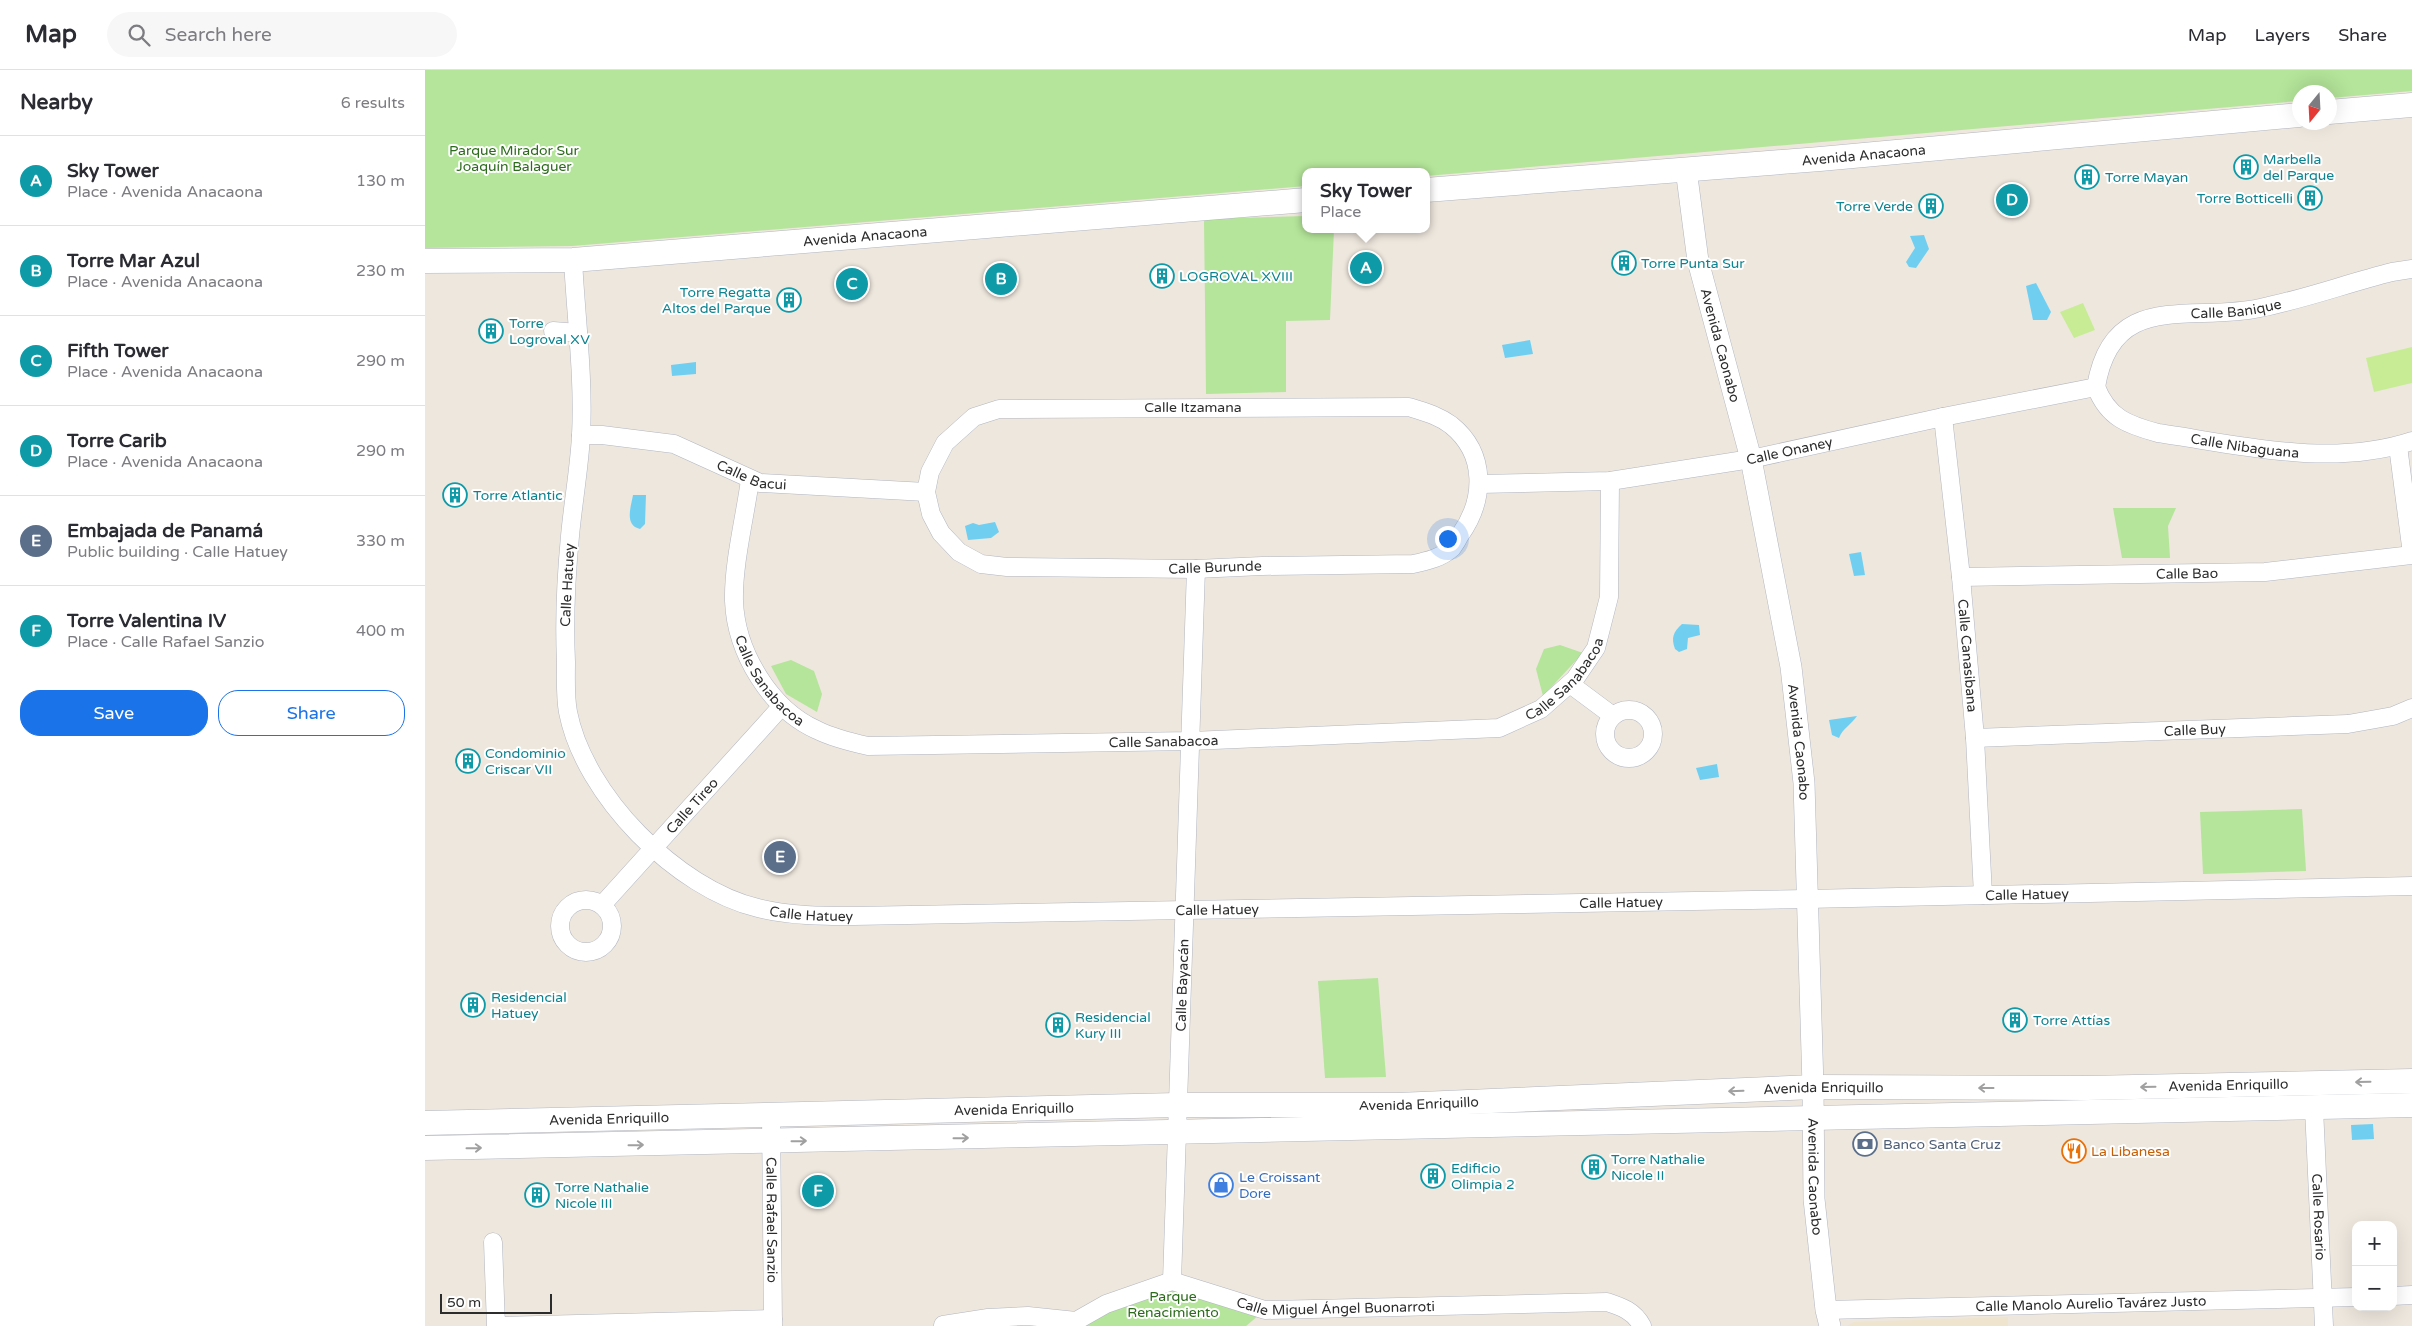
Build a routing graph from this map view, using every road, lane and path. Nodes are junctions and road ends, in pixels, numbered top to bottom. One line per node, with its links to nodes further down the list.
1 (2412, 105): 2 (main road)
2 (2337, 111)
3 (2292, 116): 4 (main road, Avenida Anacaona)
4 (1686, 169): 5 (main road, Avenida Anacaona); 16 (street, Avenida Caonabo)
5 (1430, 190)
6 (1302, 200): 7 (main road, Avenida Anacaona)
7 (573, 260): 8 (main road, Avenida Anacaona); 11 (street, Calle Hatuey)
8 (425, 261)
9 (2412, 269): 12 (street, Calle Banique)
10 (553, 330): 11 (street)
11 (578, 332): 14 (street, Calle Hatuey)
12 (2096, 387): 13 (street, Calle Onaney); 15 (street, Calle Nibaguana)
13 (1943, 417): 16 (street, Calle Onaney); 24 (street, Calle Canasibana)
14 (581, 436): 18 (street, Calle Bacui); 31 (street, Calle Hatuey)
15 (2405, 443): 22 (street)
16 (1751, 458): 19 (street, Calle Onaney); 34 (street, Avenida Caonabo)
17 (1476, 466): 20 (street, Calle Burunde); 21 (street, Calle Itzamana)
18 (751, 480): 21 (street, Calle Bacui); 26 (street, Calle Sanabacoa)
19 (1610, 481): 20 (street, Calle Onaney); 25 (street, Calle Sanabacoa)
20 (1480, 484): 23 (street, Calle Burunde)
21 (926, 492): 23 (street, Calle Burunde)
22 (2412, 555): 24 (street, Calle Bao)
23 (1196, 569): 30 (street, Calle Bayacán)
24 (1961, 577): 29 (street, Calle Canasibana)
25 (1570, 684): 28 (street); 30 (street, Calle Sanabacoa)
26 (781, 707): 30 (street, Calle Sanabacoa); 31 (street, Calle Tireo)
27 (2412, 708): 29 (street, Calle Buy)
28 (1613, 716)
29 (1975, 738): 33 (street, Calle Canasibana)
30 (1191, 741): 36 (street, Calle Bayacán)
31 (655, 849): 35 (street, Calle Tireo); 36 (street, Calle Hatuey)
32 (2412, 886): 33 (street, Calle Hatuey)
33 (1983, 895): 34 (street, Calle Hatuey)
34 (1807, 899): 36 (street, Calle Hatuey); 38 (street, Avenida Caonabo)
35 (602, 905)
36 (1185, 910): 41 (street, Calle Bayacán)
37 (2412, 1081): 39 (main road, Avenida Enriquillo, one-way to 39)
38 (1813, 1087): 39 (main road, Avenida Enriquillo, one-way to 38); 41 (main road, Avenida Enriquillo, one-way to 41); 45 (street, Avenida Caonabo)
39 (2087, 1088): 43 (main road)
40 (2412, 1105): 42 (main road, Avenida Enriquillo)
41 (1177, 1106): 44 (main road, Avenida Enriquillo); 47 (street, Calle Bayacán)
42 (2314, 1108): 43 (main road, Avenida Enriquillo); 55 (street, Calle Rosario)
43 (2090, 1112): 45 (main road, Avenida Enriquillo)
44 (771, 1115): 46 (main road, Avenida Enriquillo); 48 (street, Calle Rafael Sanzio)
45 (1813, 1118): 47 (main road, Avenida Enriquillo); 57 (street, Avenida Caonabo)
46 (425, 1123)
47 (1177, 1133): 48 (main road, Avenida Enriquillo, one-way to 47); 51 (street, Calle Bayacán)
48 (772, 1142): 49 (main road, Avenida Enriquillo, one-way to 48); 58 (street, Calle Rafael Sanzio)
49 (425, 1148)
50 (493, 1242): 61 (street)
51 (1172, 1281): 56 (street, Calle Miguel Ángel Buonarroti); 59 (street)
52 (2397, 1296): 53 (street)
53 (2412, 1296)
54 (2352, 1297): 55 (street, Calle Manolo Aurelio Tavárez Justo)
55 (2323, 1298): 57 (street, Calle Manolo Aurelio Tavárez Justo); 64 (street, Calle Rosario)
56 (1265, 1310): 62 (street); 63 (street, Calle Miguel Ángel Buonarroti)
57 (1828, 1322)
58 (773, 1323): 61 (street)
59 (1074, 1323): 60 (street)
60 (943, 1325)
61 (496, 1326)
62 (1275, 1326)
63 (1642, 1326)
64 (2324, 1326)

